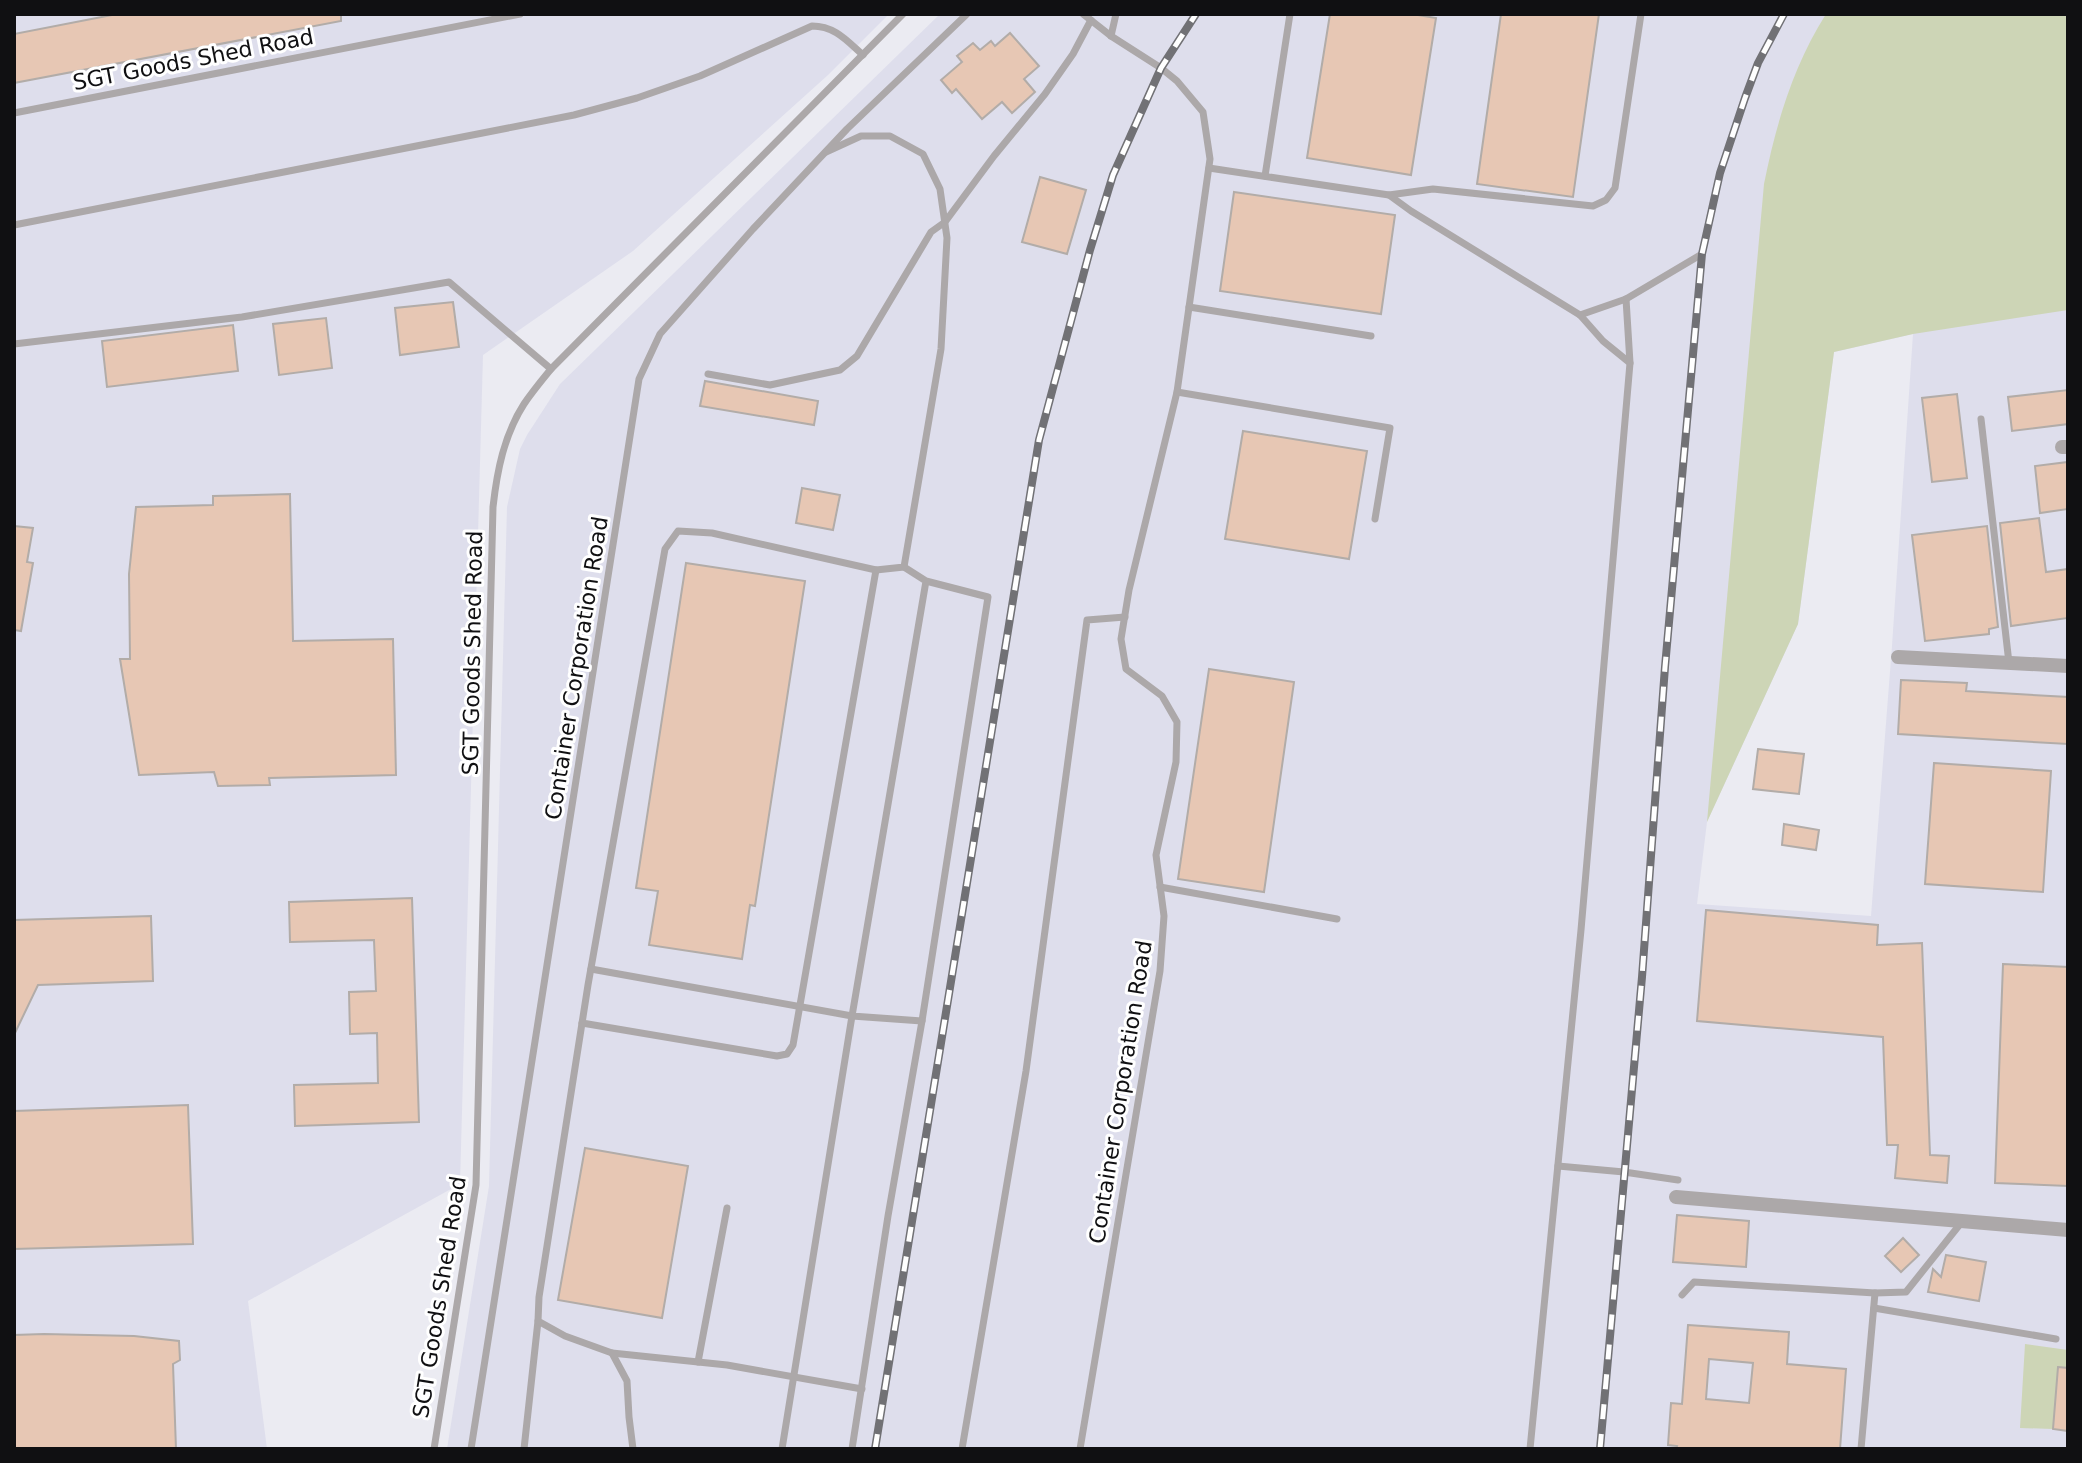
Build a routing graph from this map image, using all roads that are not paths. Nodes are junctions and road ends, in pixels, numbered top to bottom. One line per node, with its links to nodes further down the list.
1 (520, 14): 10 (lane, SGT Goods Shed Road)
2 (903, 14): 9 (lane, SGT Goods Shed Road)
3 (967, 14): 11 (lane, Container Corporation Road)
4 (1116, 14): 8 (lane)
5 (1290, 14): 13 (lane)
6 (1641, 14): 14 (lane)
7 (1087, 17): 8 (lane, Container Corporation Road); 15 (lane)
8 (1111, 36): 12 (lane, Container Corporation Road)
9 (863, 55): 16 (lane); 24 (lane, SGT Goods Shed Road)
10 (14, 113)
11 (826, 152): 15 (lane); 59 (lane, Container Corporation Road)
12 (1209, 168): 13 (lane); 19 (lane, Container Corporation Road)
13 (1265, 176): 14 (lane)
14 (1389, 195): 20 (lane)
15 (945, 222): 25 (lane); 29 (lane)
16 (14, 225)
17 (1702, 254): 18 (lane)
18 (1626, 299): 20 (lane); 23 (lane)
19 (1189, 307): 21 (lane); 26 (lane, Container Corporation Road)
20 (1580, 315): 23 (lane)
21 (1371, 336)
22 (14, 344): 24 (lane)
23 (1630, 363): 43 (lane)
24 (551, 369): 58 (lane, SGT Goods Shed Road)
25 (708, 374)
26 (1177, 392): 28 (lane); 32 (lane, Container Corporation Road)
27 (1981, 419): 34 (lane)
28 (1375, 519)
29 (904, 567): 30 (lane); 31 (lane)
30 (876, 570): 38 (lane); 39 (lane)
31 (926, 581): 40 (lane); 41 (lane)
32 (1125, 617): 36 (lane, Container Corporation Road); 64 (lane)
33 (1898, 657): 34 (street)
34 (2009, 663): 35 (street)
35 (2068, 666)
36 (1160, 887): 37 (lane); 65 (lane, Container Corporation Road)
37 (1337, 919)
38 (591, 969): 39 (lane); 42 (lane)
39 (800, 1008): 40 (lane); 42 (lane)
40 (852, 1016): 41 (lane); 56 (lane)
41 (922, 1021): 57 (lane)
42 (582, 1023): 52 (lane)
43 (1558, 1166): 44 (lane); 66 (lane)
44 (1678, 1180)
45 (1676, 1197): 47 (street)
46 (727, 1208): 55 (lane)
47 (1962, 1221): 48 (street); 49 (lane)
48 (2068, 1230)
49 (1875, 1293): 50 (lane); 51 (lane)
50 (1682, 1295)
51 (1874, 1308): 53 (lane); 67 (lane)
52 (538, 1321): 54 (lane); 60 (lane)
53 (2056, 1339)
54 (612, 1353): 55 (lane); 61 (lane)
55 (698, 1362): 56 (lane)
56 (794, 1376): 57 (lane); 62 (lane)
57 (862, 1389): 63 (lane)
58 (434, 1449)
59 (471, 1449)
60 (524, 1449)
61 (633, 1449)
62 (782, 1449)
63 (852, 1449)
64 (962, 1449)
65 (1080, 1449)
66 (1530, 1449)
67 (1861, 1449)

